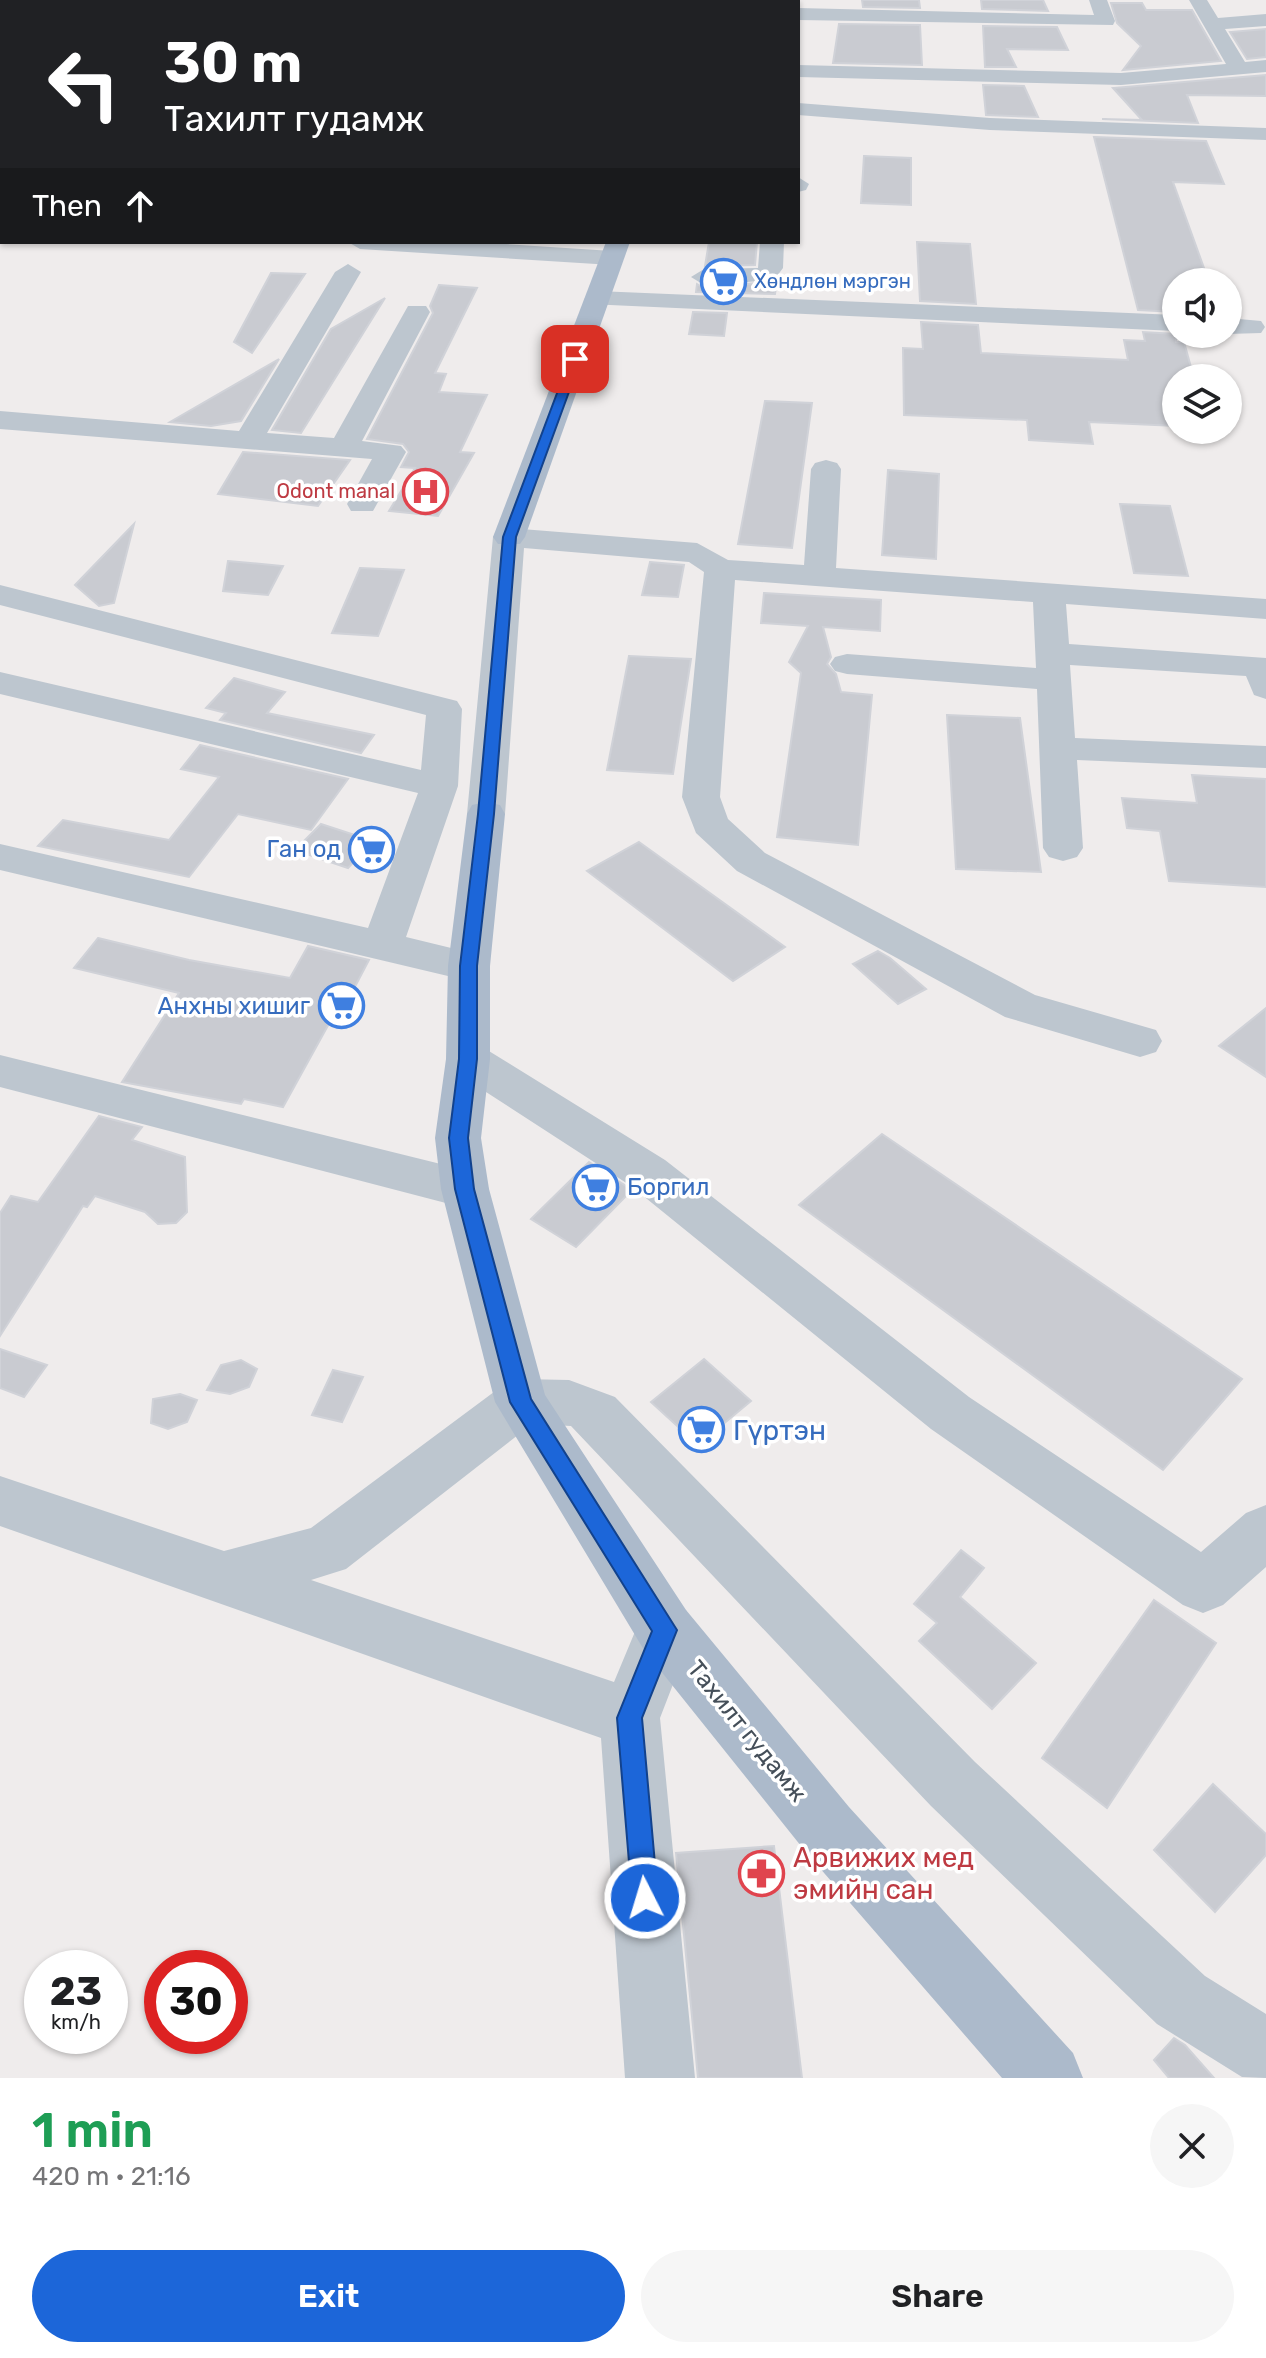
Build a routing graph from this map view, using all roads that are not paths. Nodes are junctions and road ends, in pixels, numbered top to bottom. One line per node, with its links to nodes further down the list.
1 (1098, 0): 3 (street)
2 (1198, 0): 5 (street)
3 (800, 14)
4 (1266, 20): 5 (street)
5 (1211, 24): 7 (street)
6 (1266, 66): 7 (street)
7 (1239, 68): 8 (street)
8 (800, 71)
9 (800, 109): 10 (street)
10 (1266, 134)
11 (420, 244): 13 (street)
12 (772, 244): 15 (street)
13 (600, 250): 15 (main road)
14 (348, 272): 19 (street)
15 (597, 299): 17 (street); 23 (main road)
16 (417, 312): 20 (street)
17 (1162, 322)
18 (0, 420): 19 (street)
19 (248, 440): 20 (street)
20 (343, 448): 22 (street)
21 (826, 469): 25 (street)
22 (362, 504)
23 (509, 537): 24 (street); 38 (street, Тахилт гудамж)
24 (720, 569): 25 (street); 43 (street)
25 (819, 576): 26 (street)
26 (1049, 593): 28 (street); 32 (street)
27 (0, 595): 37 (street)
28 (1225, 606): 29 (street); 31 (street)
29 (1266, 609)
30 (847, 664): 32 (street)
31 (1233, 665): 32 (street); 34 (street)
32 (1053, 666): 35 (street)
33 (0, 683): 37 (street)
34 (1266, 688)
35 (1057, 748): 36 (street); 39 (street)
36 (1266, 757)
37 (439, 786): 41 (street)
38 (486, 814): 42 (main road, Тахилт гудамж)
39 (1063, 848)
40 (0, 857): 41 (street)
41 (383, 945): 42 (street)
42 (469, 966): 44 (main road, Тахилт гудамж)
43 (1140, 1041)
44 (468, 1059): 46 (main road, Тахилт гудамж); 49 (street)
45 (0, 1071): 46 (street)
46 (465, 1189): 47 (main road, Тахилт гудамж)
47 (521, 1402): 50 (street); 51 (main road, Тахилт гудамж); 53 (street)
48 (0, 1501): 50 (street)
49 (1266, 1531)
50 (227, 1577): 52 (street)
51 (665, 1630): 52 (street); 55 (main road, Тахилт гудамж)
52 (630, 1718): 54 (street)
53 (1266, 2053)
54 (660, 2078)
55 (1048, 2078)

